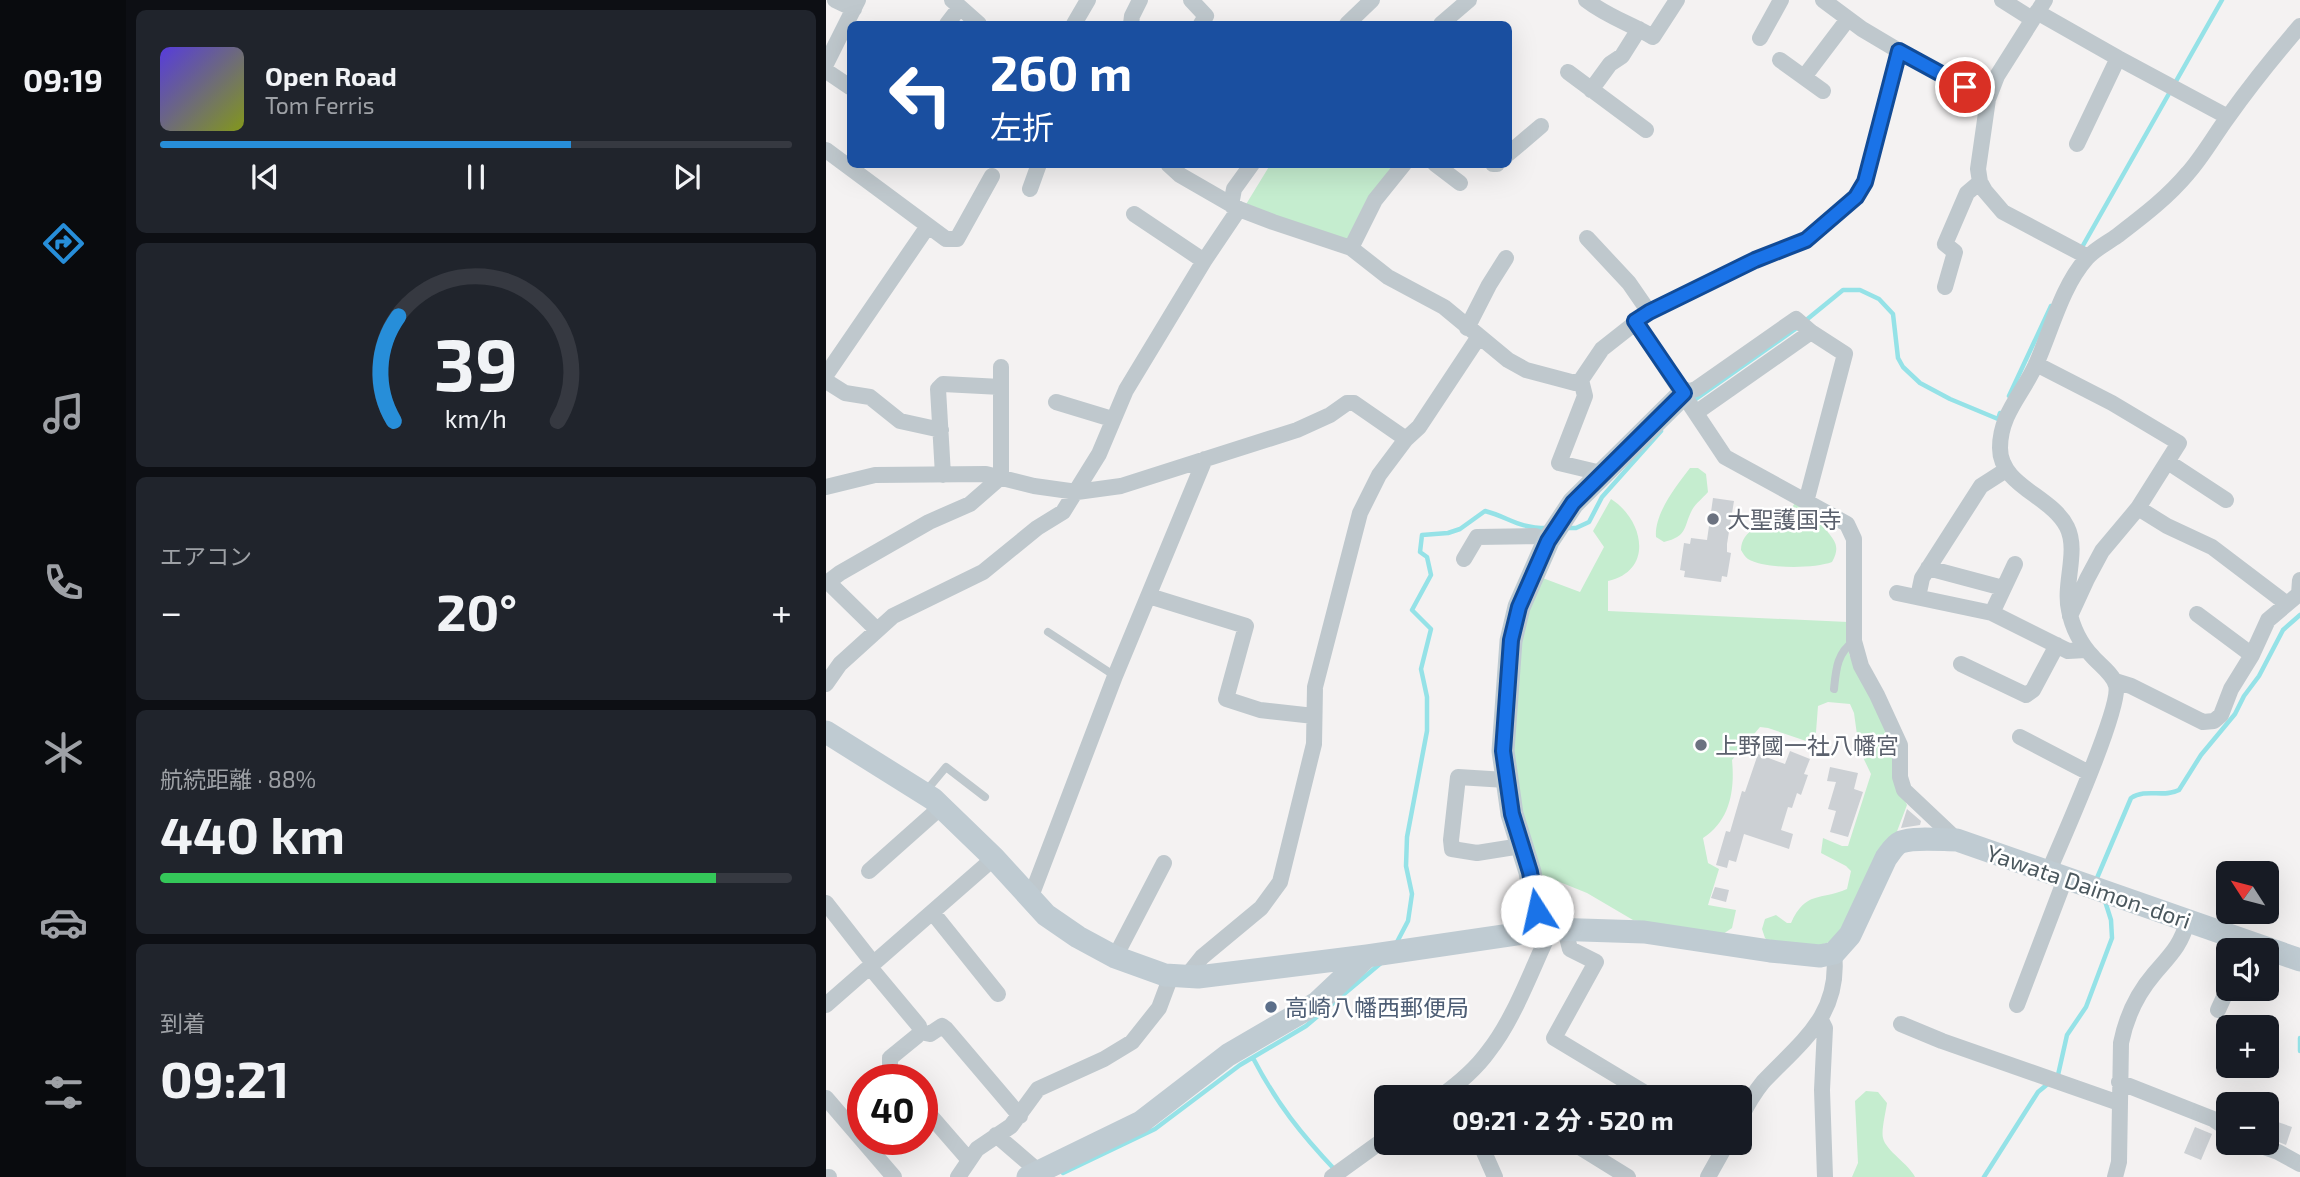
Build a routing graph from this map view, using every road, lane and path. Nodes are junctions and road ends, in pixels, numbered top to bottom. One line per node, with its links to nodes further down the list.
1 (835, 0): 13 (street)
2 (1088, 0): 19 (street)
3 (1140, 0): 20 (street)
4 (1191, 0): 21 (street)
5 (1372, 0): 22 (street)
6 (1469, 0): 23 (street)
7 (1586, 0): 14 (street)
8 (1678, 0): 25 (street)
9 (1781, 0): 27 (street)
10 (1824, 0): 16 (street)
11 (2002, 0): 15 (street)
12 (956, 3): 17 (street); 18 (street)
13 (856, 5)
14 (1605, 6): 25 (street)
15 (2038, 10): 29 (street); 38 (street)
16 (1848, 19): 28 (street); 34 (street)
17 (948, 21)
18 (976, 21)
19 (1076, 21)
20 (1132, 21)
21 (1203, 21)
22 (1350, 21)
23 (1450, 21)
24 (2300, 26): 39 (street)
25 (1639, 29): 36 (street)
26 (846, 38): 31 (street)
27 (1760, 38)
28 (1899, 51): 38 (street); 65 (street)
29 (2118, 58): 39 (street); 42 (street)
30 (1780, 60): 34 (street)
31 (826, 64)
32 (826, 71): 35 (street)
33 (1569, 72): 36 (street)
34 (1804, 77): 37 (street)
35 (847, 85)
36 (1591, 89): 41 (street)
37 (1823, 91)
38 (1988, 99): 53 (street)
39 (2228, 117): 61 (street)
40 (1541, 126): 44 (street)
41 (1646, 130)
42 (2077, 144)
43 (826, 150): 45 (street)
44 (1512, 151)
45 (847, 166)
46 (850, 168): 58 (street)
47 (1038, 168): 55 (street)
48 (1172, 168): 56 (street)
49 (1249, 168): 56 (street)
50 (1401, 168): 60 (street)
51 (1440, 168): 54 (street)
52 (992, 176): 58 (street)
53 (1980, 182): 61 (street); 64 (street)
54 (1460, 183)
55 (1030, 190)
56 (1235, 207): 60 (street); 63 (street)
57 (1134, 214): 63 (street)
58 (928, 226): 71 (street)
59 (1587, 238): 65 (street)
60 (1351, 248): 68 (street)
61 (2088, 257): 69 (street)
62 (1506, 258): 68 (street)
63 (1205, 261): 78 (street)
64 (1945, 287)
65 (1649, 312): 66 (street)
66 (1635, 321): 72 (street); 75 (street)
67 (1811, 332): 75 (street); 77 (street); 90 (street)
68 (1473, 333): 72 (street); 80 (street)
69 (2036, 364): 82 (street); 83 (street)
70 (1001, 367): 74 (street)
71 (826, 375)
72 (1581, 380): 84 (street)
73 (826, 382): 79 (street)
74 (1001, 387): 79 (street); 86 (street)
75 (1684, 393): 77 (street); 84 (street)
76 (1056, 402): 78 (street)
77 (1698, 412): 90 (street)
78 (1112, 419): 88 (street)
79 (941, 430): 85 (street)
80 (1406, 439): 81 (street); 116 (street)
81 (1205, 459): 88 (street); 99 (street)
82 (2168, 462): 89 (street); 91 (street)
83 (2006, 470): 95 (street); 104 (street)
84 (1601, 473): 92 (street)
85 (943, 474): 86 (street); 87 (street)
86 (1002, 477): 88 (street); 105 (street)
87 (826, 487)
88 (1077, 492): 105 (street)
89 (2227, 500)
90 (1806, 502): 107 (street)
91 (2138, 508): 101 (street); 104 (street)
92 (1548, 541): 93 (street); 120 (street)
93 (1464, 559)
94 (2015, 564): 97 (street)
95 (1928, 568): 97 (street); 100 (street)
96 (2300, 580): 101 (street)
97 (2003, 588): 102 (street)
98 (1897, 593): 100 (street)
99 (1149, 596): 112 (street); 116 (street)
100 (1917, 597): 102 (street)
101 (2287, 604): 110 (street)
102 (1992, 613): 108 (street)
103 (2197, 614): 110 (street)
104 (2070, 616): 109 (street)
105 (876, 629): 114 (street)
106 (1048, 632): 112 (lane)
107 (1854, 641): 115 (lane); 123 (street)
108 (2057, 645): 109 (street); 111 (street)
109 (2086, 650): 113 (street)
110 (2252, 655): 113 (street)
111 (1961, 664)
112 (1115, 676): 129 (street)
113 (2115, 681): 119 (street)
114 (826, 684)
115 (1834, 689)
116 (1314, 716): 141 (street)
117 (826, 732): 122 (street)
118 (2020, 737): 119 (street)
119 (2090, 773): 128 (street)
120 (1506, 780): 124 (street); 124 (street)
121 (985, 797): 122 (lane)
122 (933, 800): 125 (street); 127 (street)
123 (1957, 840): 128 (street, Yawata Daimon-dori); 135 (street)
124 (1521, 846): 133 (street)
125 (994, 858): 129 (street); 131 (street)
126 (1164, 863): 137 (street)
127 (869, 871)
128 (2057, 876): 132 (street, Yawata Daimon-dori); 145 (street)
129 (1030, 899): 137 (street)
130 (826, 903): 140 (street)
131 (933, 913): 140 (street); 142 (street)
132 (2188, 920): 134 (street, Yawata Daimon-dori); 151 (street)
133 (1552, 930): 135 (street); 138 (street); 152 (street); 153 (street)
134 (2228, 938)
135 (1834, 953): 147 (street)
136 (2279, 955): 139 (street, Yawata Daimon-dori)
137 (1115, 957): 141 (street)
138 (1367, 957): 141 (street); 168 (street)
139 (2300, 960)
140 (871, 965): 144 (street); 149 (street)
141 (1178, 976): 157 (street)
142 (998, 995)
143 (2222, 1001): 146 (street)
144 (826, 1005)
145 (2017, 1005)
146 (2218, 1010)
147 (1821, 1020): 155 (street); 175 (street)
148 (1901, 1024): 156 (street)
149 (920, 1032): 150 (street); 157 (street)
150 (890, 1064)
151 (2119, 1082): 156 (street); 158 (street)
152 (1456, 1085)
153 (1632, 1085)
154 (826, 1098): 169 (street)
155 (1752, 1099)
156 (2119, 1103): 176 (street)
157 (1020, 1116): 160 (street)
158 (2216, 1121)
159 (938, 1124): 166 (street)
160 (996, 1135): 166 (street); 168 (street)
161 (1374, 1147): 171 (street)
162 (2279, 1153): 167 (street)
163 (1485, 1155): 172 (street)
164 (1592, 1155): 173 (street)
165 (1720, 1155): 174 (street)
166 (969, 1160): 170 (street)
167 (2300, 1164)
168 (1032, 1175)
169 (894, 1177)
170 (958, 1177)
171 (1332, 1177)
172 (1495, 1177)
173 (1628, 1177)
174 (1708, 1177)
175 (1825, 1177)
176 (2115, 1177)

